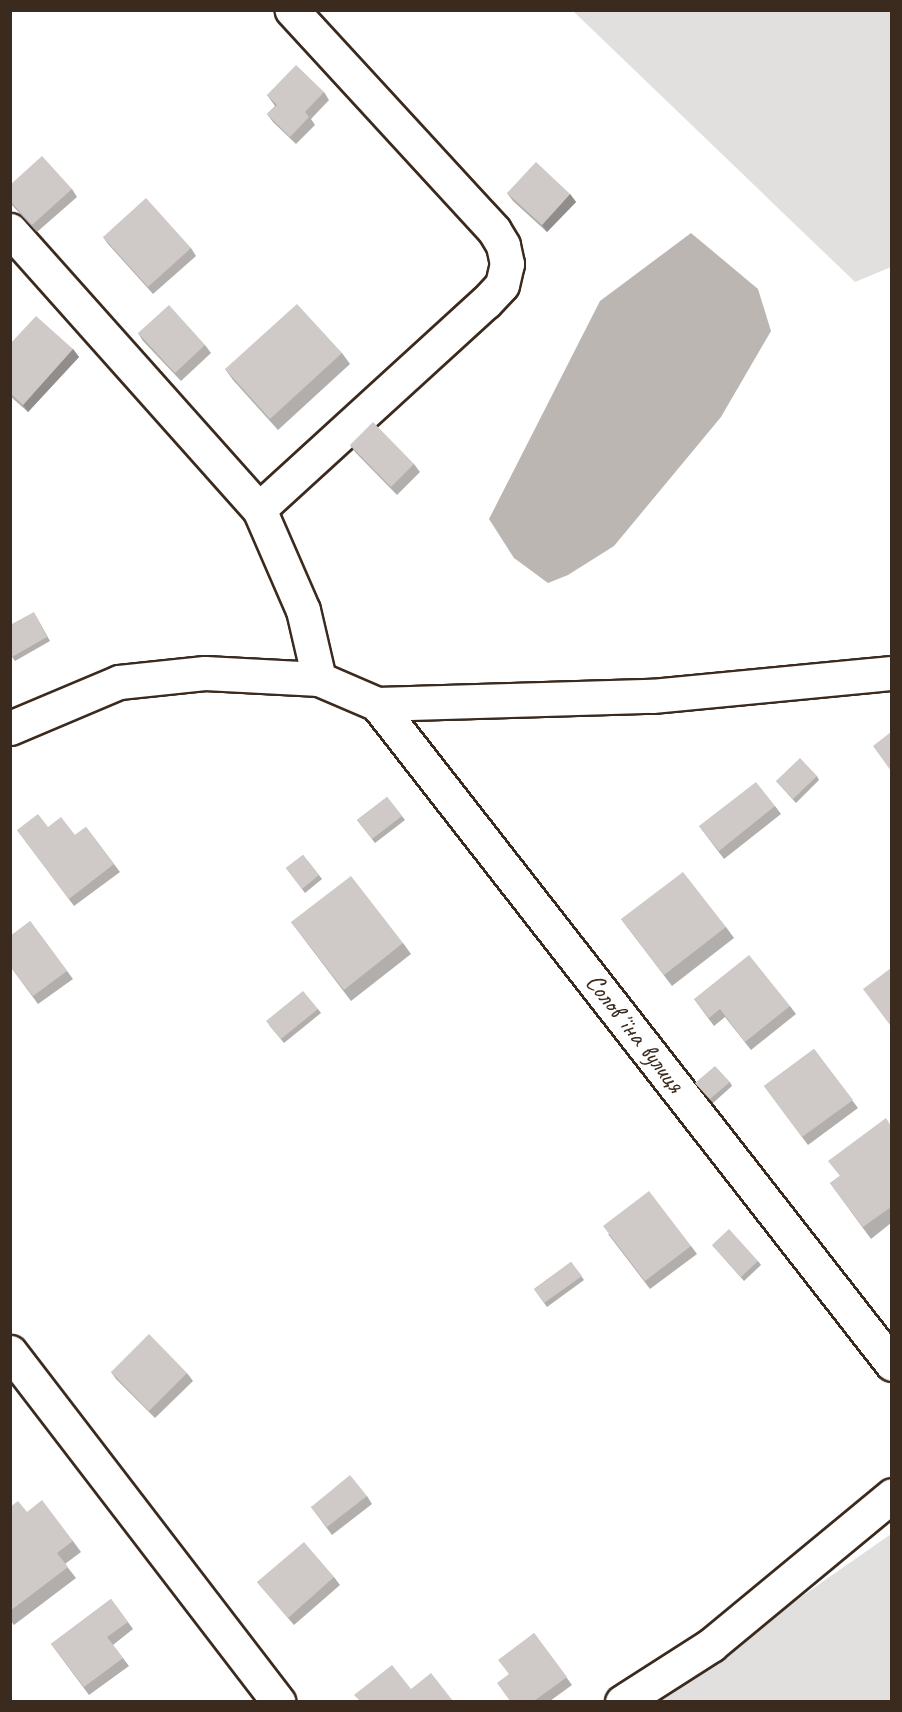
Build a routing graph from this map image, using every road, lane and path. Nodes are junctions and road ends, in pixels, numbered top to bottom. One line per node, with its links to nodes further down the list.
1 (292, 10): 3 (street)
2 (10, 230): 3 (street)
3 (259, 509): 5 (street)
4 (891, 673): 6 (street)
5 (319, 680): 6 (street); 7 (street)
6 (377, 704): 9 (street, Соловʼїна вулиця)
7 (12, 722)
8 (10, 1352): 11 (street)
9 (891, 1364)
10 (891, 1495): 12 (street)
11 (279, 1701)
12 (622, 1701)

